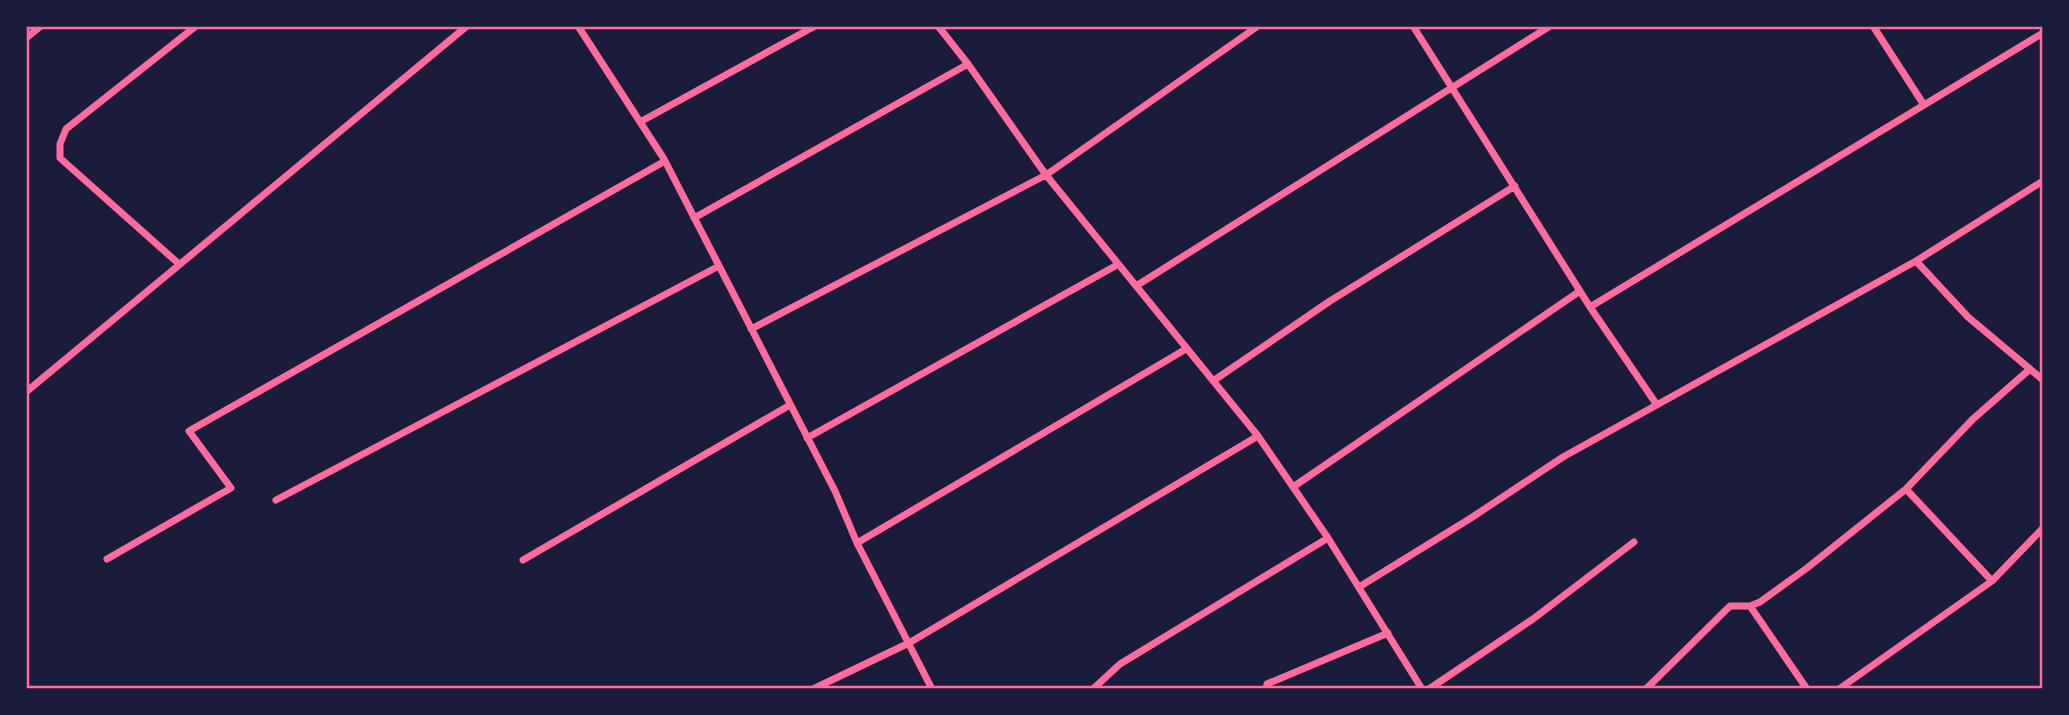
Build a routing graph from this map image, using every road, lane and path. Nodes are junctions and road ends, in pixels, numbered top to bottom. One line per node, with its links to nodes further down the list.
1 (41, 26): 12 (street)
2 (196, 26): 23 (street)
3 (467, 26): 23 (street)
4 (578, 26): 16 (street)
5 (814, 26): 16 (street)
6 (938, 26): 13 (street)
7 (1258, 26): 18 (street)
8 (1413, 26): 14 (street)
9 (1550, 26): 14 (street)
10 (1873, 26): 15 (street)
11 (2043, 33): 15 (street)
12 (26, 38)
13 (968, 64): 18 (street); 21 (street)
14 (1452, 87): 20 (street); 26 (street)
15 (1924, 105): 28 (street)
16 (640, 122): 17 (street)
17 (665, 161): 21 (street); 46 (street)
18 (1046, 175): 24 (street); 29 (street)
19 (2043, 181): 22 (street)
20 (1514, 186): 27 (street); 33 (street)
21 (694, 218): 25 (street)
22 (1916, 261): 31 (street); 36 (street)
23 (179, 264): 34 (street)
24 (1117, 265): 26 (street); 38 (street)
25 (719, 266): 29 (street); 41 (street)
26 (1136, 286): 30 (street)
27 (1580, 291): 28 (street); 39 (street)
28 (1590, 307): 36 (street)
29 (751, 328): 35 (street)
30 (1186, 349): 33 (street); 45 (street)
31 (2030, 369): 32 (street); 40 (street)
32 (2043, 380)
33 (1213, 381): 37 (street)
34 (26, 392)
35 (790, 405): 38 (street); 47 (street)
36 (1657, 405): 49 (street)
37 (1258, 436): 39 (street); 52 (street)
38 (807, 438): 45 (street)
39 (1293, 487): 43 (street)
40 (1906, 489): 48 (street); 50 (street)
41 (276, 500)
42 (2043, 528): 48 (street)
43 (1328, 538): 49 (street); 55 (street)
44 (1634, 542): 58 (street)
45 (857, 543): 52 (street)
46 (107, 559)
47 (523, 560)
48 (1992, 581): 61 (street)
49 (1359, 587): 51 (street)
50 (1749, 606): 59 (street); 60 (street)
51 (1388, 633): 56 (street); 57 (street)
52 (909, 643): 53 (street); 54 (street)
53 (813, 689)
54 (932, 689)
55 (1093, 689)
56 (1266, 689)
57 (1422, 689)
58 (1429, 689)
59 (1646, 689)
60 (1807, 689)
61 (1839, 689)

